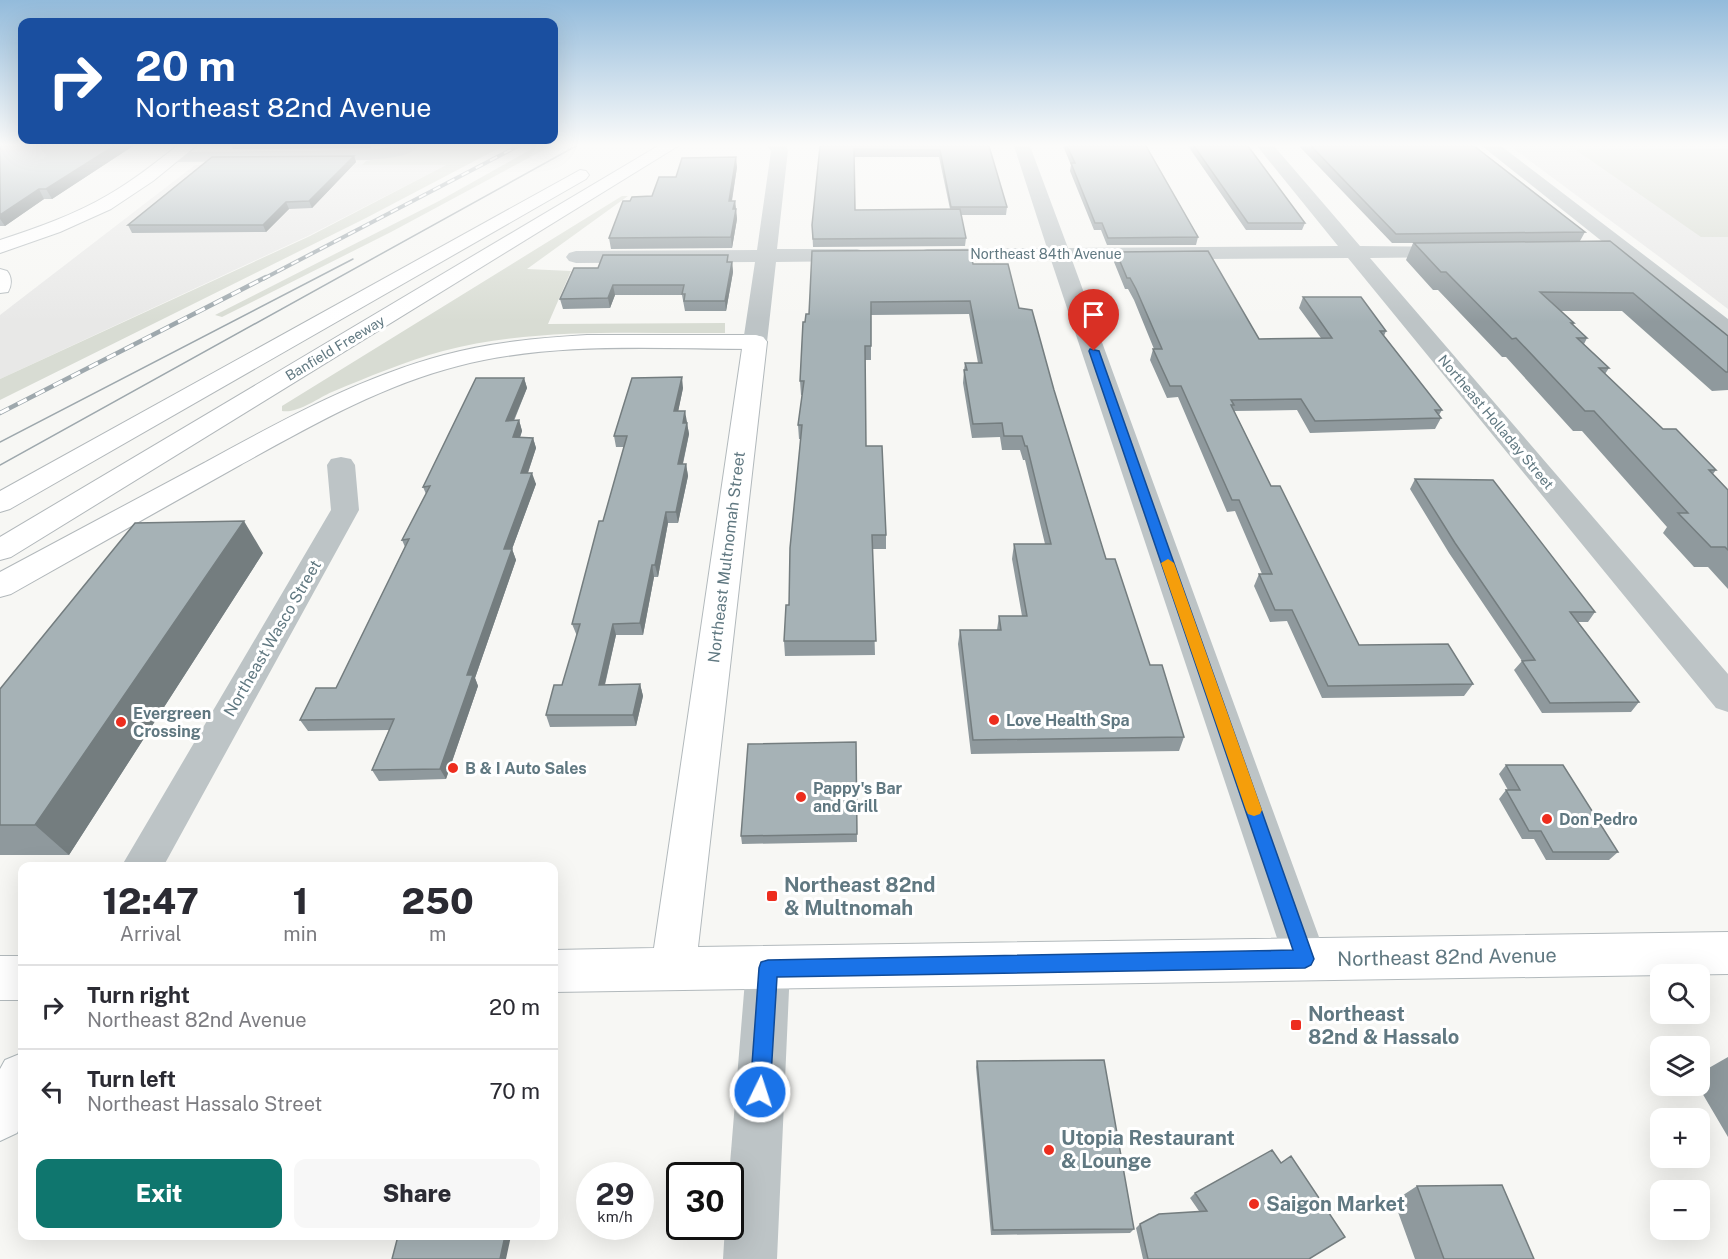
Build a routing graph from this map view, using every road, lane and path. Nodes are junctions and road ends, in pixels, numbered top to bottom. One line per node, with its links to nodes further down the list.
1 (105, 205): 8 (main road)
2 (528, 205): 23 (main road, Banfield Freeway)
3 (573, 205): 24 (main road, Banfield Freeway)
4 (773, 205): 16 (street, Northeast Multnomah Street)
5 (1043, 205): 13 (street)
6 (1314, 205): 12 (street, Northeast Holladay Street)
7 (1566, 205): 10 (street)
8 (0, 247)
9 (1590, 250): 10 (street)
10 (1624, 250): 20 (street)
11 (1478, 251): 12 (street, Northeast 84th Avenue)
12 (1353, 252): 13 (street, Northeast 84th Avenue); 26 (street, Northeast Holladay Street)
13 (1060, 254): 15 (street, Northeast 84th Avenue); 29 (street)
14 (872, 255): 16 (street)
15 (908, 255)
16 (766, 256): 17 (street); 21 (street, Northeast Multnomah Street)
17 (576, 257)
18 (0, 275): 19 (main road)
19 (0, 287)
20 (1728, 330)
21 (754, 342): 25 (main road); 31 (main road, Northeast Multnomah Street)
22 (341, 465): 27 (street, Northeast Wasco Street)
23 (0, 503)
24 (0, 550)
25 (0, 586)
26 (1728, 698)
27 (144, 862)
28 (1728, 953): 29 (main road, Northeast 82nd Avenue)
29 (1305, 959): 30 (main road, Northeast 82nd Avenue)
30 (768, 968): 31 (main road, Northeast 82nd Avenue); 37 (street)
31 (673, 970): 32 (main road, Northeast 82nd Avenue)
32 (558, 971)
33 (0, 978): 34 (main road)
34 (18, 978)
35 (18, 1084): 36 (main road)
36 (0, 1116)
37 (750, 1259)

